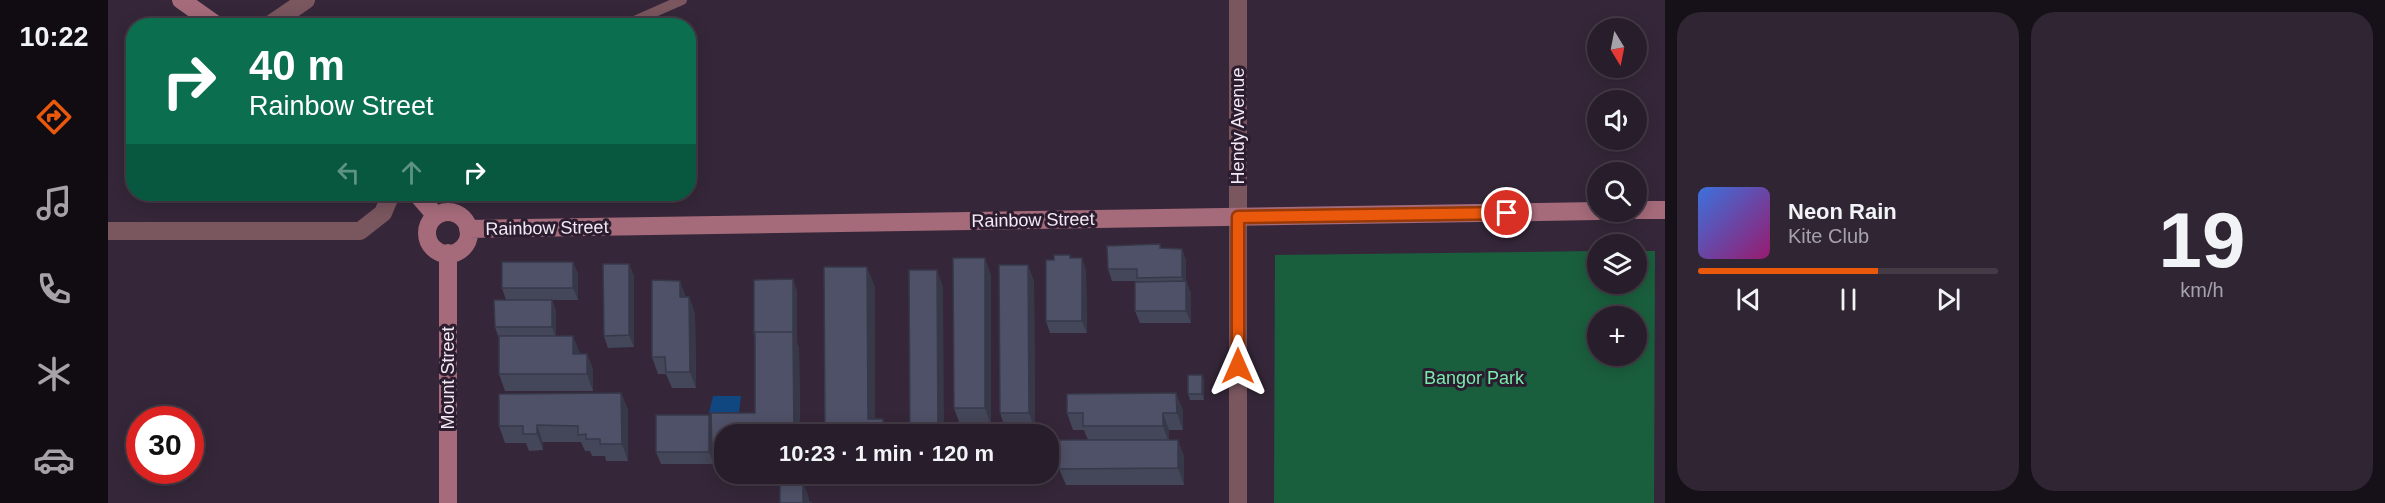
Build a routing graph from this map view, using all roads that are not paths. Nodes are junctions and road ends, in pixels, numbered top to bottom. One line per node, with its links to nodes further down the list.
1 (181, 0): 5 (street)
2 (306, 0): 6 (street)
3 (682, 0): 7 (lane)
4 (1238, 0): 14 (street, Hendy Avenue)
5 (207, 18)
6 (280, 18)
7 (641, 18)
8 (388, 201): 16 (street)
9 (423, 201): 13 (street)
10 (1647, 210): 11 (street)
11 (1665, 210)
12 (1587, 211): 14 (street, Rainbow Street)
13 (436, 216): 15 (street); 17 (street)
14 (1238, 217): 15 (street, Rainbow Street); 19 (street, Hendy Avenue)
15 (468, 229): 17 (street)
16 (108, 231)
17 (448, 253): 18 (street, Mount Street)
18 (448, 503)
19 (1238, 503)

